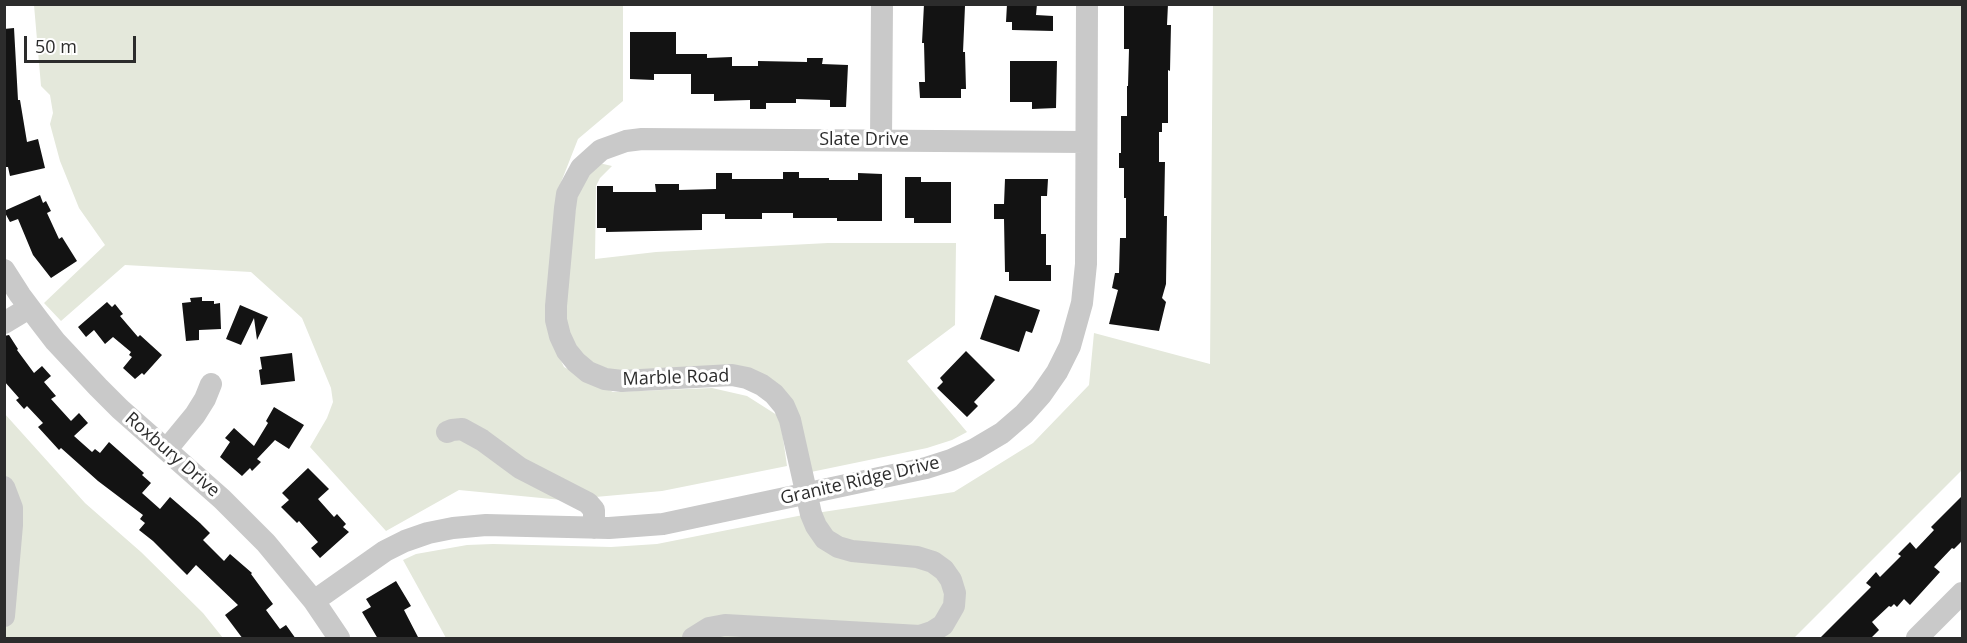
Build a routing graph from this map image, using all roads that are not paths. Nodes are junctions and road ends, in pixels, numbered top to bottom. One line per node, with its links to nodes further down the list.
1 (882, 4): 4 (street)
2 (1087, 4): 5 (street, Granite Ridge Drive)
3 (642, 139): 4 (street, Slate Drive); 13 (street, Marble Road)
4 (881, 140): 5 (street, Slate Drive)
5 (1086, 142): 13 (street, Granite Ridge Drive)
6 (4, 270): 7 (street, Roxbury Drive)
7 (29, 308): 8 (street); 11 (street, Roxbury Drive)
8 (4, 323)
9 (211, 384): 11 (street)
10 (447, 432): 14 (street)
11 (167, 449): 16 (street, Roxbury Drive)
12 (4, 487): 17 (street)
13 (806, 494): 14 (street, Granite Ridge Drive); 19 (street, Marble Road)
14 (594, 528): 16 (street, Granite Ridge Drive)
15 (1962, 593): 20 (street)
16 (314, 601): 18 (street, Roxbury Drive)
17 (4, 616)
18 (339, 639)
19 (693, 639)
20 (1917, 639)

